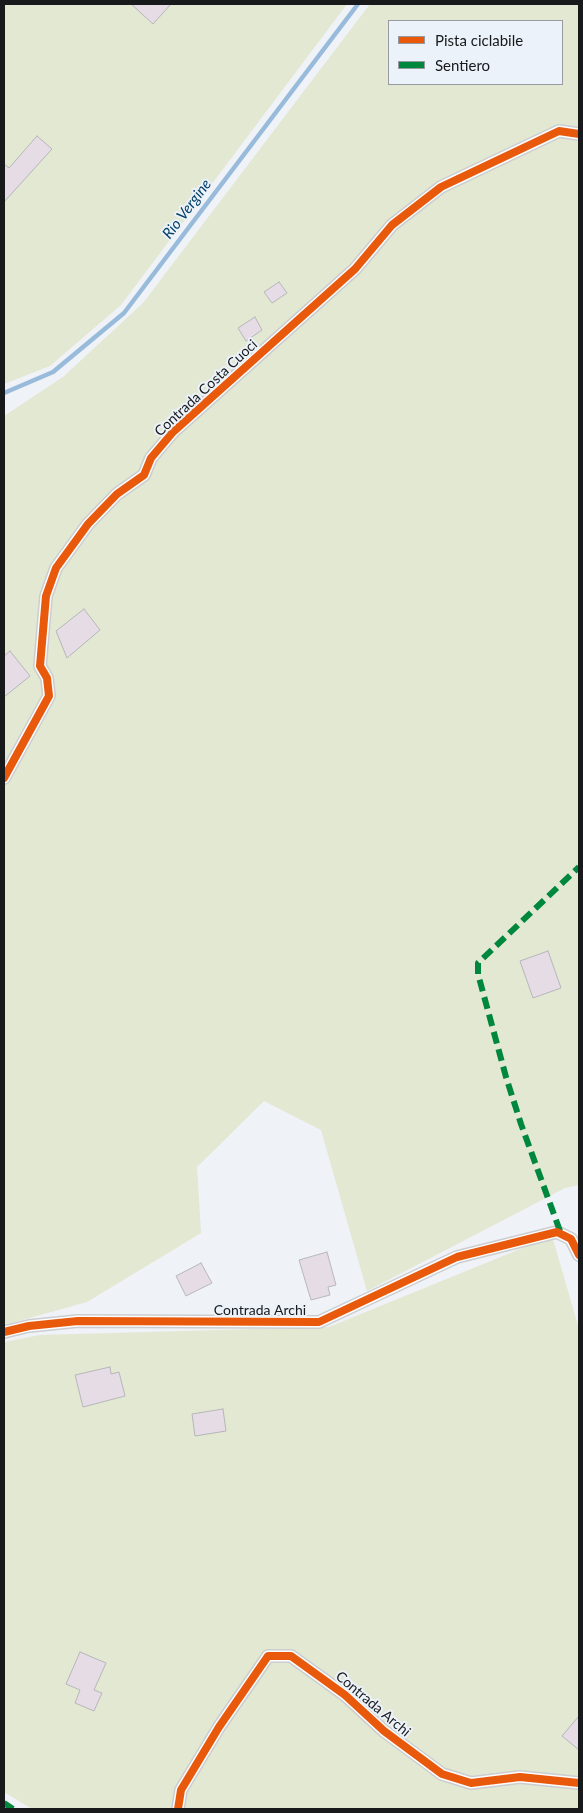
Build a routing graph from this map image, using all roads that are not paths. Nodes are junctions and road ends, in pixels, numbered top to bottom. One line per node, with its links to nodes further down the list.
1 (579, 134): 2 (street, Contrada Costa Cuoci)
2 (4, 778)
3 (579, 1255): 4 (street, Contrada Archi)
4 (4, 1332)
5 (579, 1783): 6 (street, Contrada Archi)
6 (178, 1809)

